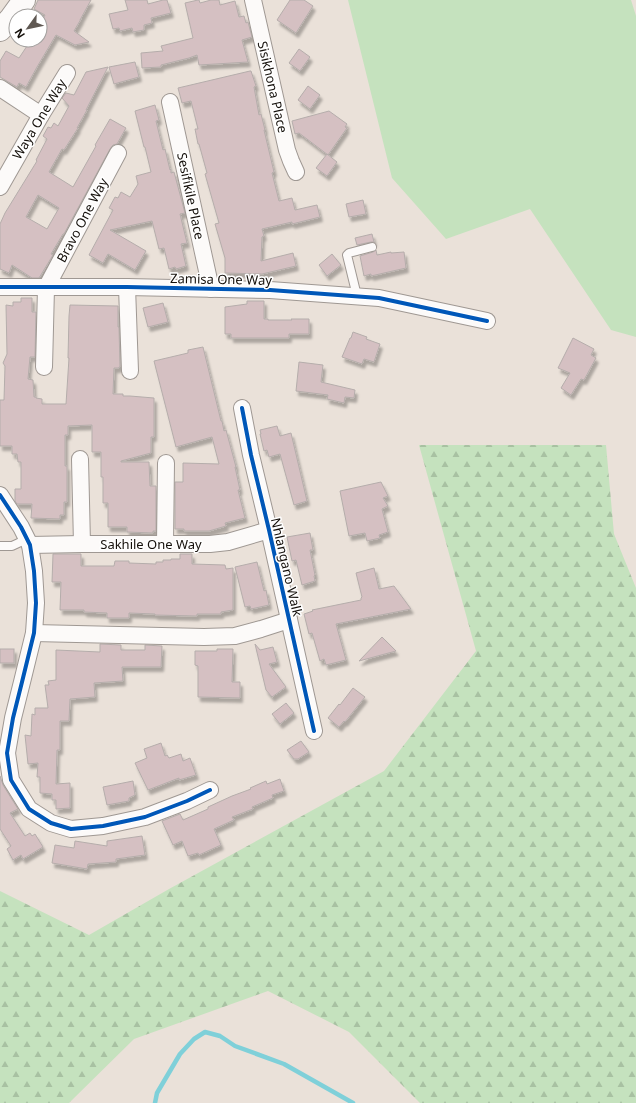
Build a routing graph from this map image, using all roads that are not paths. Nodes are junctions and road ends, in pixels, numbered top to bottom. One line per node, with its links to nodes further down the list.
1 (24, 0): 3 (street)
2 (253, 0): 9 (street, Sisikhona Place)
3 (0, 30)
4 (67, 72): 7 (street, Waya One Way)
5 (0, 88): 7 (street)
6 (170, 102): 15 (street, Sesifikile Place)
7 (41, 115): 10 (street, Waya One Way)
8 (118, 153): 14 (street, Bravo One Way)
9 (296, 172)
10 (0, 187)
11 (372, 247): 16 (lane)
12 (0, 287): 14 (street, Zamisa One Way)
13 (127, 287): 14 (street, Zamisa One Way); 15 (street, Zamisa One Way); 19 (street)
14 (46, 288): 18 (street)
15 (211, 289): 16 (street, Zamisa One Way)
16 (357, 296): 17 (street, Zamisa One Way)
17 (486, 321)
18 (44, 367)
19 (130, 371)
20 (242, 408): 24 (street, Nhlangano Walk)
21 (80, 459): 26 (street)
22 (166, 463): 27 (street)
23 (0, 495): 25 (street)
24 (269, 530): 27 (street, Sakhile One Way); 29 (street, Nhlangano Walk)
25 (28, 542): 26 (street, Sakhile One Way); 28 (lane); 30 (street)
26 (82, 544): 27 (street, Sakhile One Way)
27 (165, 544)
28 (0, 546)
29 (289, 620): 30 (street, Nhlangano Walk); 31 (street, Nhlangano Walk)
30 (34, 633): 32 (street)
31 (314, 731)
32 (210, 790)

